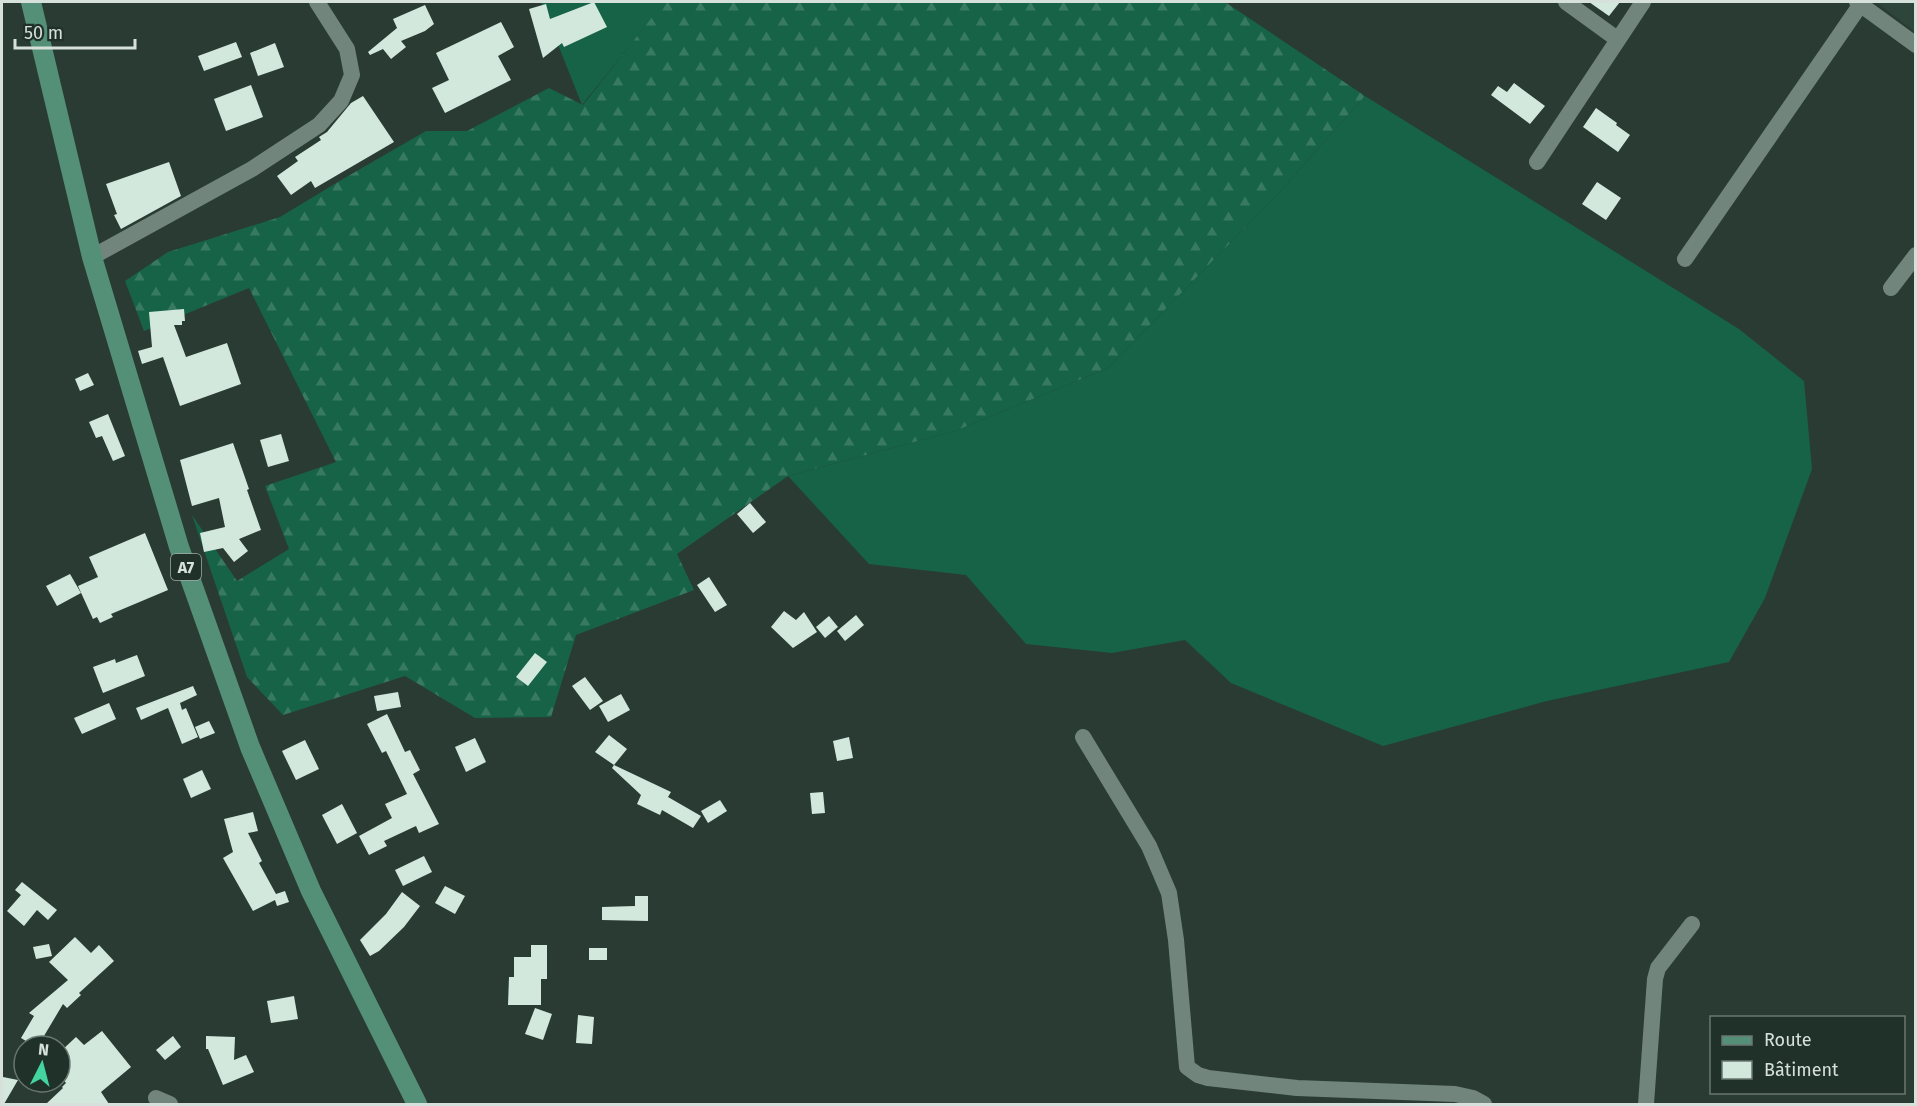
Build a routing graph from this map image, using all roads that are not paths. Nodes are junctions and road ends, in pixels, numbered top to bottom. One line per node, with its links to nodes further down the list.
1 (31, 2): 10 (main road, A7)
2 (317, 2): 10 (street)
3 (1566, 2): 6 (street)
4 (1643, 2): 6 (street)
5 (1859, 3): 7 (street); 11 (street)
6 (1617, 39): 8 (street)
7 (1916, 45)
8 (1537, 162)
9 (1916, 255): 12 (street)
10 (92, 257): 15 (main road, A7)
11 (1685, 259)
12 (1891, 288)
13 (1083, 737): 16 (street)
14 (1692, 924): 17 (street)
15 (417, 1104)
16 (1484, 1104)
17 (1646, 1104)

